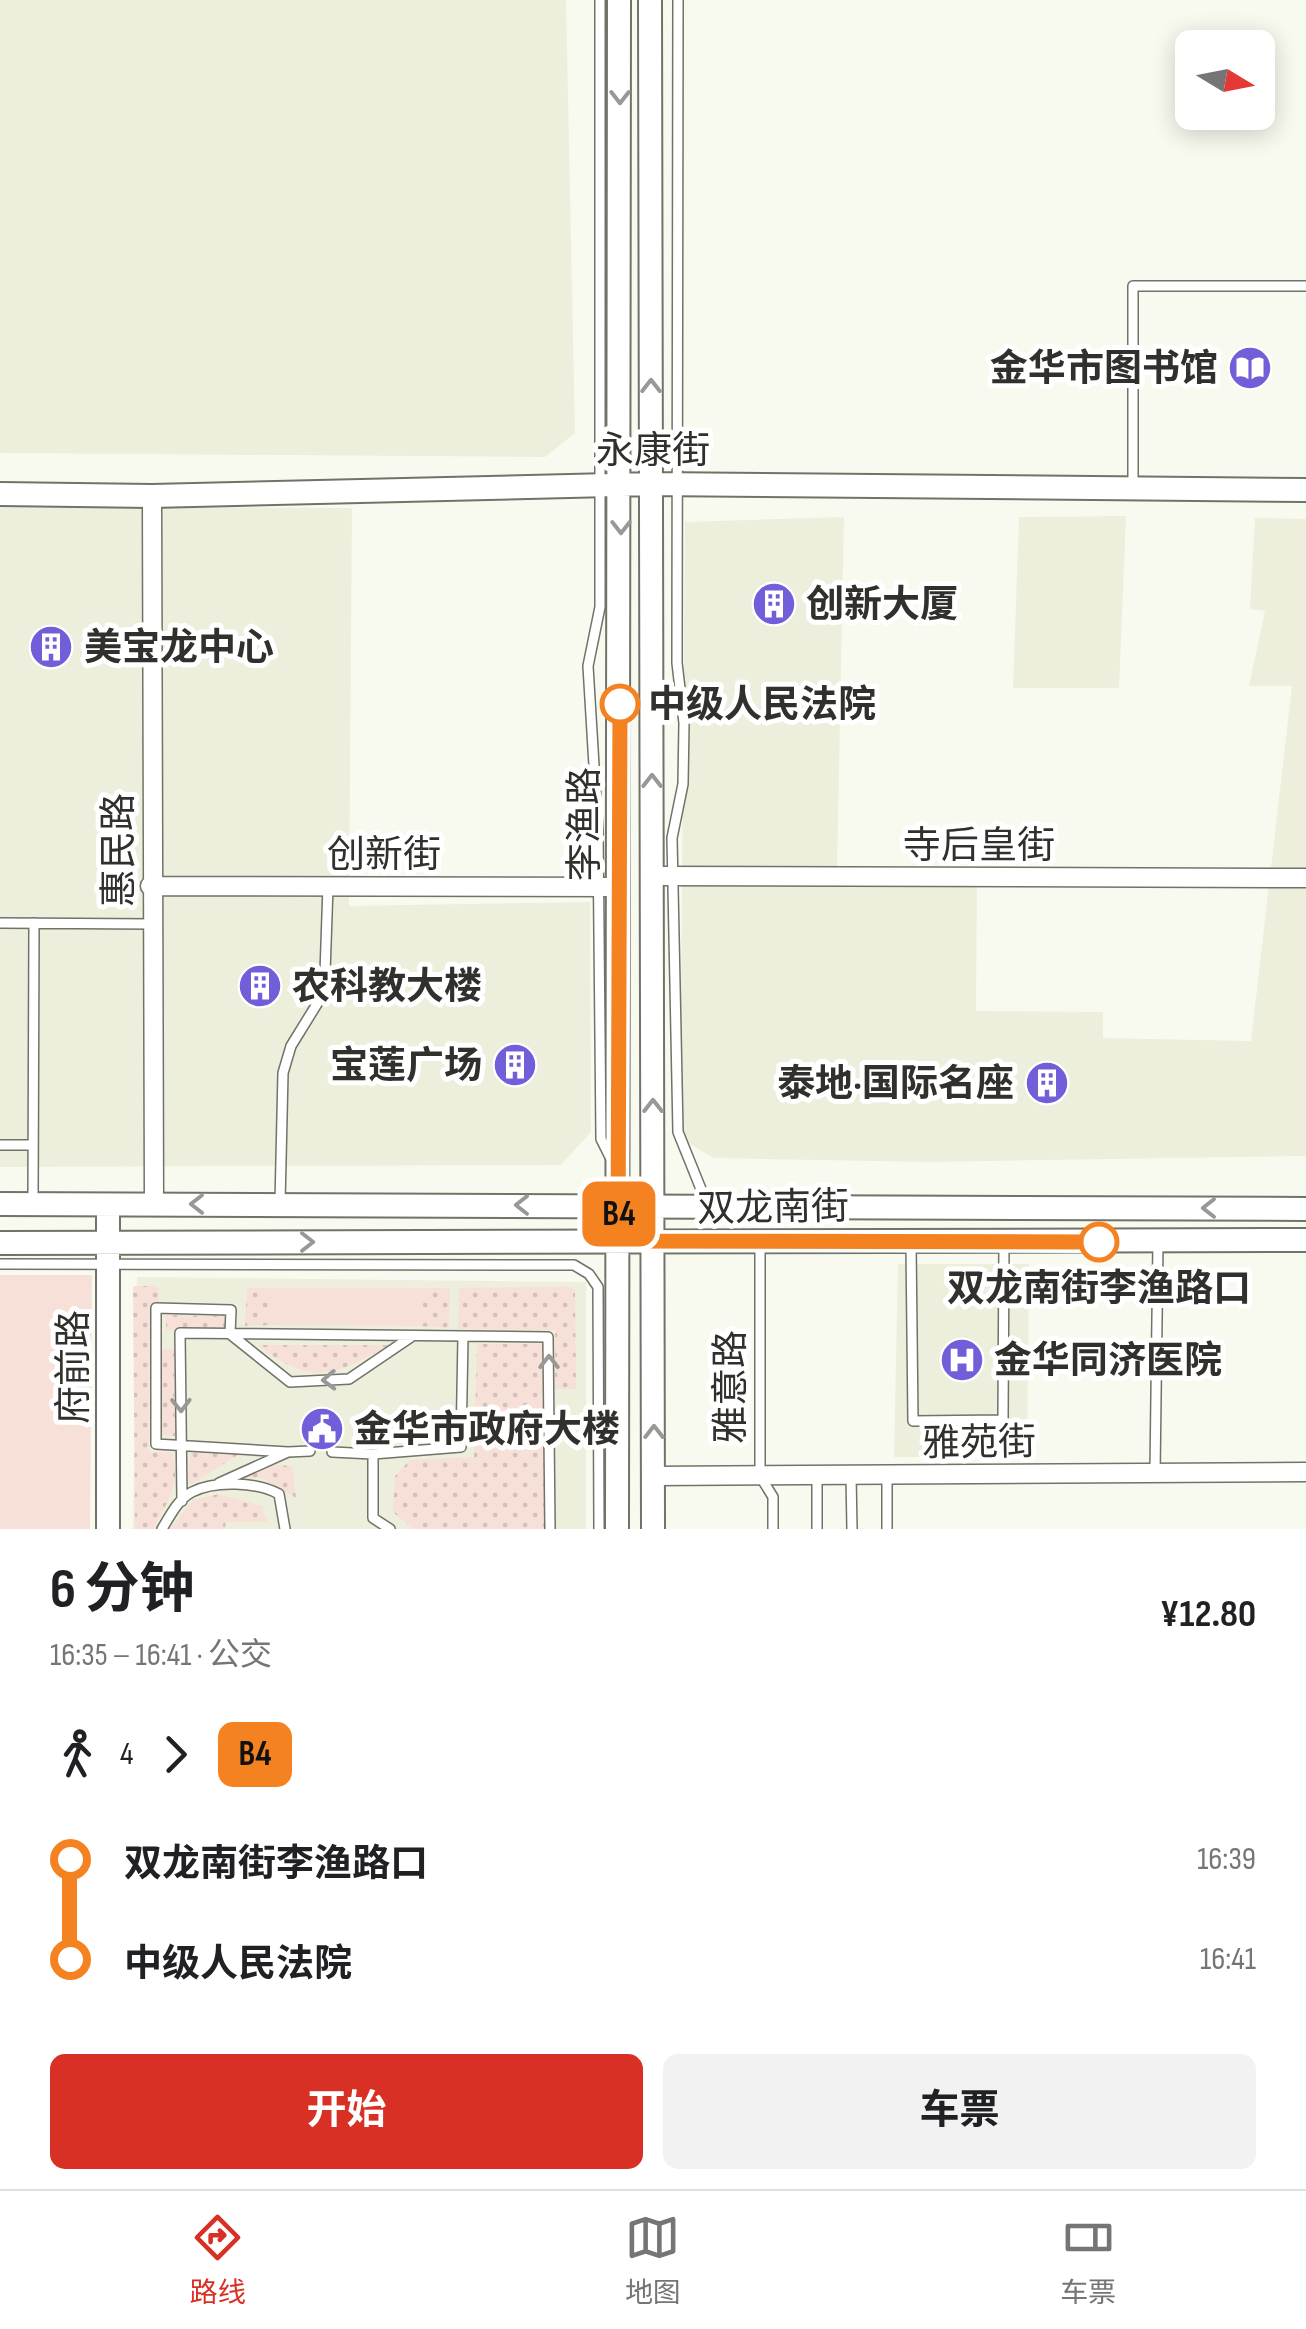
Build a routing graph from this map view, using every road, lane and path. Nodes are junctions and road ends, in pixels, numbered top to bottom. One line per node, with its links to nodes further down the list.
1 (600, 0): 8 (lane)
2 (620, 0): 8 (main road, 李渔路, one-way to 8)
3 (650, 0): 6 (main road, 李渔路, one-way to 3)
4 (678, 0): 7 (lane)
5 (1306, 286): 9 (lane)
6 (651, 484): 7 (main road, 永康街); 8 (main road, 永康街); 13 (main road, 李渔路, one-way to 6)
7 (677, 484): 9 (main road, 永康街); 13 (lane)
8 (611, 485): 12 (main road, 永康街); 17 (main road, 李渔路, one-way to 17); 17 (lane)
9 (1133, 488): 10 (main road, 永康街)
10 (1306, 490)
11 (0, 494): 12 (main road, 永康街)
12 (152, 496): 15 (street, 惠民路)
13 (662, 876): 14 (street, 寺后皇街); 28 (main road, 李渔路, one-way to 13); 29 (lane)
14 (1306, 878)
15 (150, 886): 16 (street, 创新街); 20 (street, 惠民路)
16 (328, 886): 17 (street, 创新街); 27 (lane)
17 (608, 887): 30 (main road, 李渔路)
18 (0, 923): 19 (lane)
19 (34, 923): 20 (lane); 22 (lane)
20 (150, 924): 26 (street, 惠民路)
21 (0, 1145): 22 (lane)
22 (33, 1145): 24 (lane)
23 (0, 1204): 24 (main road, 双龙南街)
24 (33, 1204): 25 (main road, 双龙南街)
25 (108, 1204): 26 (main road, 双龙南街); 40 (main road, 府前路)
26 (154, 1204): 27 (main road, 双龙南街, one-way to 26)
27 (280, 1204): 30 (main road, 双龙南街, one-way to 27)
28 (653, 1204): 29 (main road, 双龙南街); 30 (main road, 双龙南街); 39 (main road, 李渔路)
29 (708, 1204): 31 (main road, 双龙南街, one-way to 29)
30 (619, 1206): 33 (main road, 李渔路)
31 (1306, 1208)
32 (1306, 1240): 36 (main road, 双龙南街)
33 (618, 1241): 39 (main road, 双龙南街); 40 (main road, 双龙南街, one-way to 33); 67 (main road, 李渔路)
34 (911, 1241): 35 (main road, 双龙南街); 38 (main road, 双龙南街); 38 (lane)
35 (760, 1242): 39 (main road, 双龙南街); 57 (lane, 雅意路)
36 (1158, 1242): 38 (main road, 双龙南街); 53 (lane)
37 (0, 1243): 40 (main road, 双龙南街)
38 (1004, 1243)
39 (655, 1244): 56 (main road, 李渔路, one-way to 39)
40 (109, 1254): 41 (lane); 61 (main road, 府前路); 66 (lane)
41 (0, 1264)
42 (230, 1334): 43 (lane); 43 (lane, one-way to 42); 45 (lane); 46 (lane)
43 (414, 1336): 44 (lane)
44 (463, 1336): 51 (lane); 65 (lane, one-way to 44)
45 (156, 1342): 46 (lane); 47 (lane)
46 (180, 1342): 47 (lane, one-way to 47)
47 (182, 1446): 49 (lane); 60 (lane)
48 (310, 1451): 49 (lane)
49 (288, 1452): 59 (lane)
50 (332, 1452): 51 (lane)
51 (374, 1454): 64 (lane)
52 (1306, 1472): 53 (street, 雅苑街)
53 (1154, 1473): 55 (street, 雅苑街)
54 (817, 1475): 57 (street, 雅苑街); 58 (street, 雅苑街); 70 (lane)
55 (887, 1475): 58 (street, 雅苑街); 72 (lane)
56 (653, 1476): 57 (street, 雅苑街); 68 (main road, 李渔路)
57 (760, 1476): 69 (lane, 雅意路)
58 (851, 1476): 71 (lane)
59 (212, 1486): 60 (lane); 63 (lane)
60 (182, 1500): 62 (lane)
61 (108, 1529)
62 (162, 1529)
63 (284, 1529)
64 (390, 1529)
65 (550, 1529)
66 (599, 1529)
67 (617, 1529)
68 (653, 1529)
69 (773, 1529)
70 (817, 1529)
71 (852, 1529)
72 (887, 1529)

